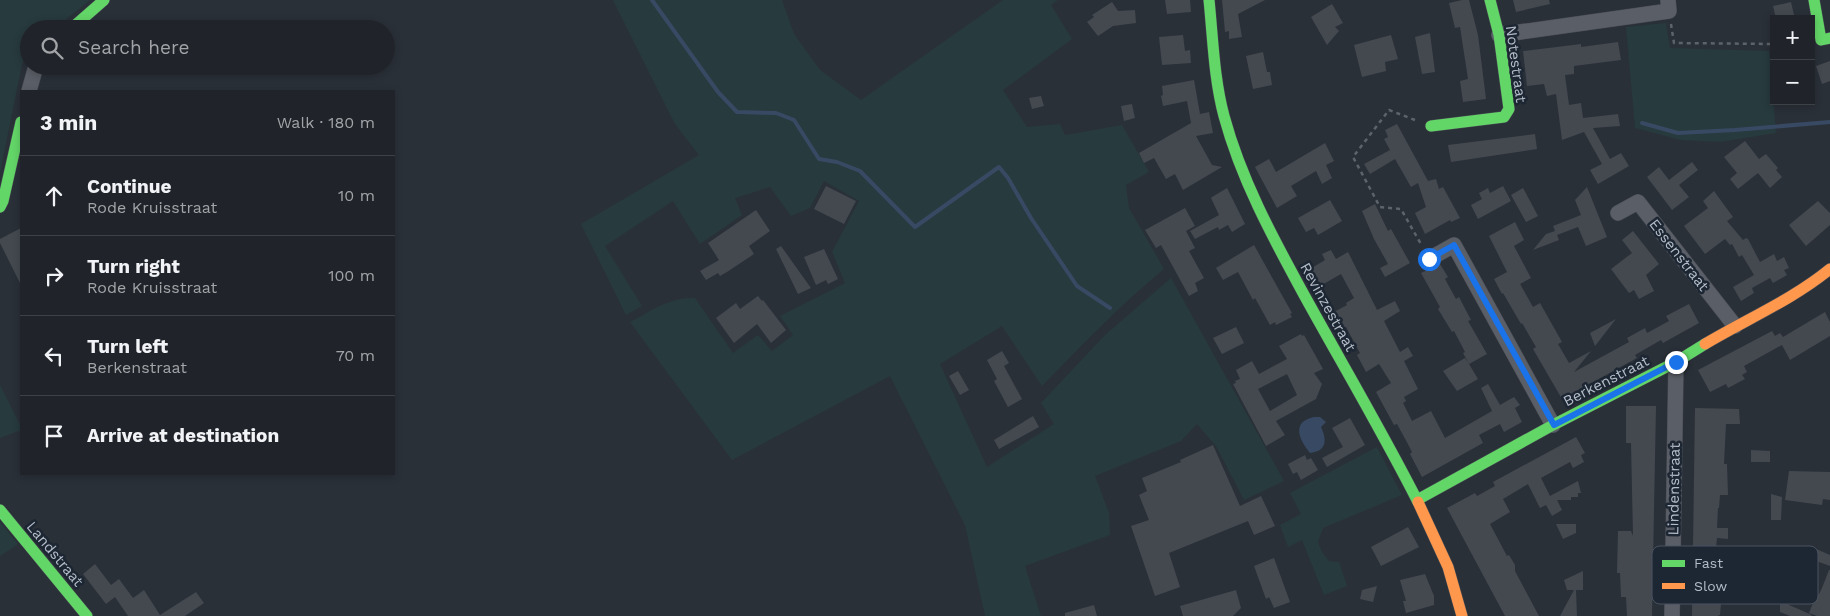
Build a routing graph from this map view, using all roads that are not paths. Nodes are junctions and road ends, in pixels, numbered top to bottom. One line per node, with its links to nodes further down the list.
1 (104, 0): 6 (street)
2 (1209, 0): 20 (street, Revinzestraat)
3 (1490, 0): 7 (street, Notestraat)
4 (1814, 0): 8 (street)
5 (1669, 5): 7 (street)
6 (81, 20)
7 (1499, 35): 12 (street, Notestraat)
8 (1830, 38)
9 (33, 75): 10 (street)
10 (29, 90)
11 (20, 126): 13 (street)
12 (1431, 126)
13 (0, 207)
14 (1618, 212): 17 (street, Essenstraat)
15 (1429, 259): 19 (street)
16 (1829, 272): 17 (street, Berkenstraat)
17 (1735, 326): 18 (street, Berkenstraat)
18 (1676, 362): 19 (street, Berkenstraat); 22 (street, Lindenstraat)
19 (1554, 425): 20 (street, Berkenstraat)
20 (1417, 500): 24 (street, Revinzestraat)
21 (0, 510): 23 (street, Landstraat)
22 (1673, 546)
23 (87, 616)
24 (1462, 616)

